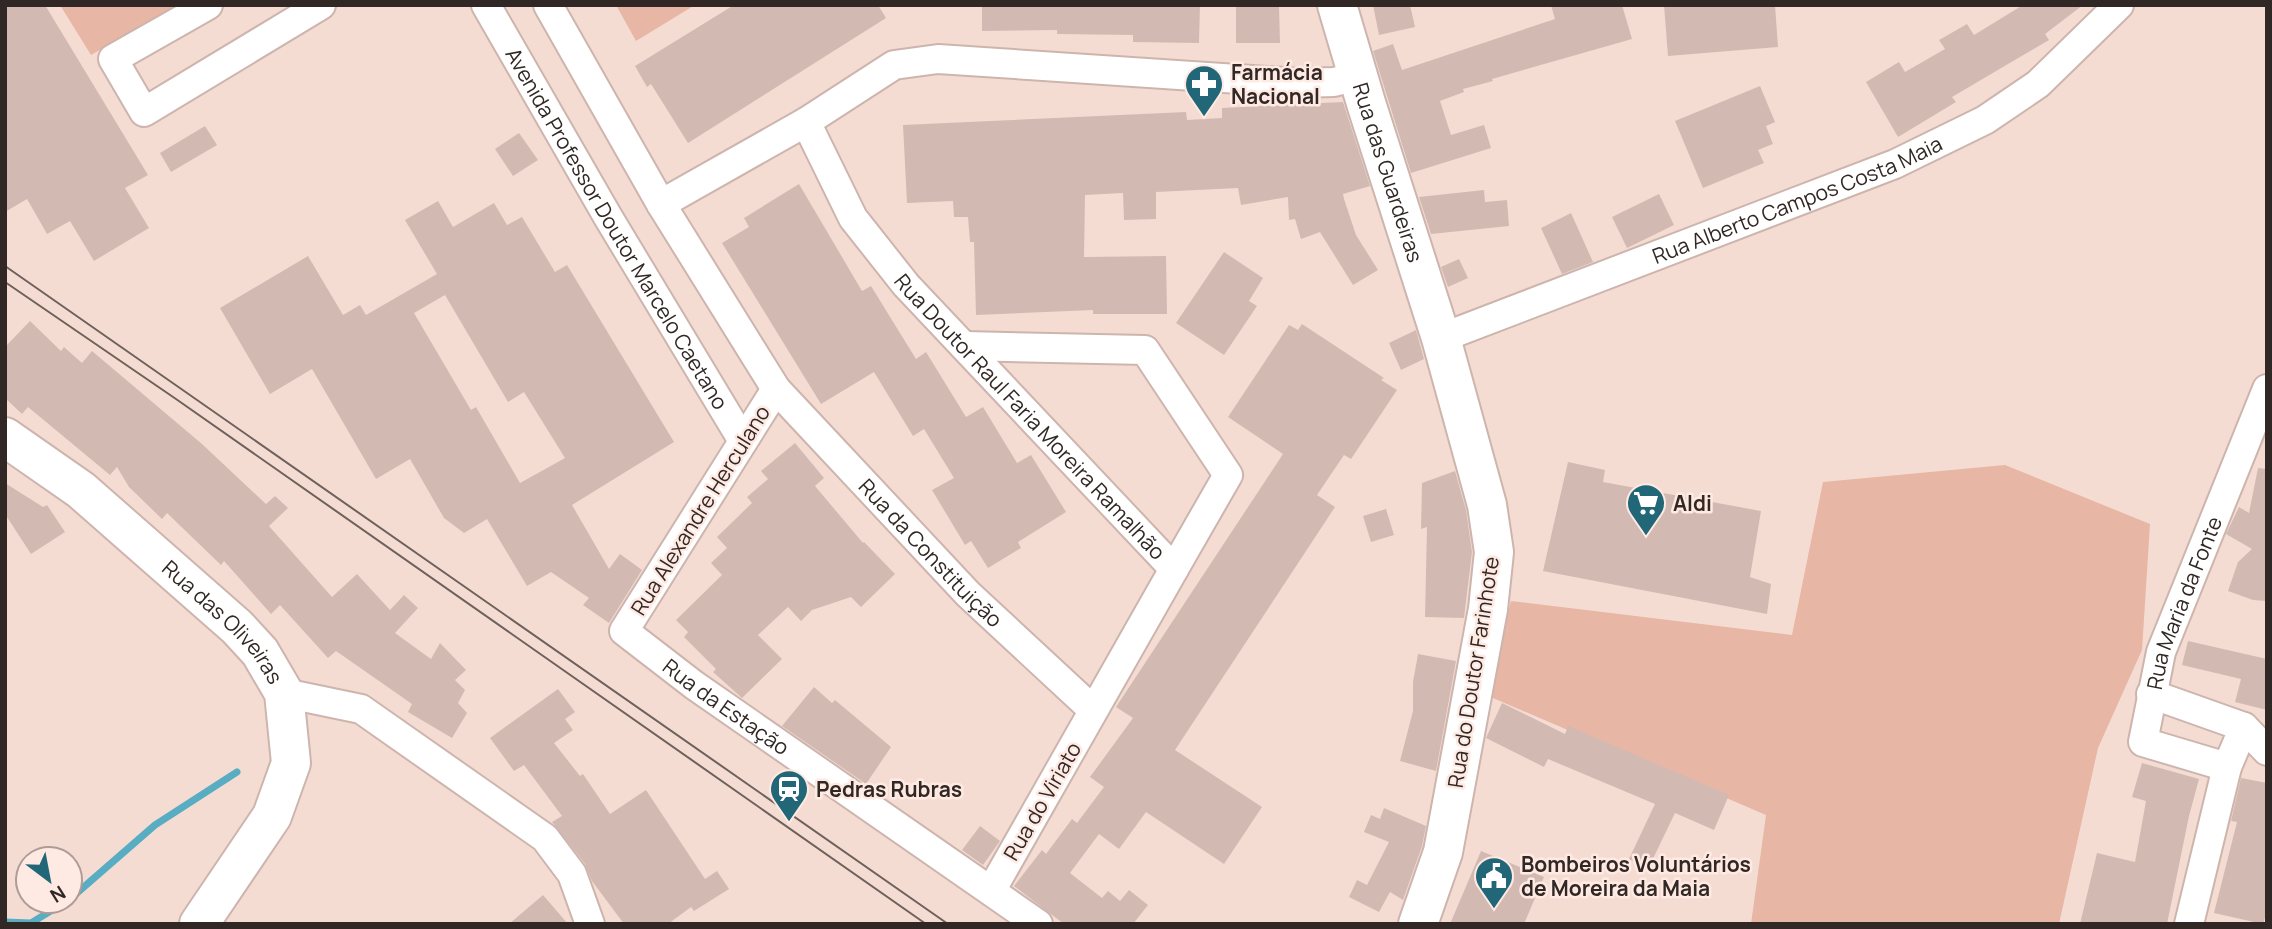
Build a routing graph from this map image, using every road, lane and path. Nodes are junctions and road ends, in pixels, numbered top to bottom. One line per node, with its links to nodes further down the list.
1 (208, 5): 2 (street)
2 (321, 5)
3 (548, 5): 9 (street)
4 (1338, 5): 7 (main road, Rua das Guardeiras)
5 (2119, 5): 10 (street, Rua Alberto Campos Costa Maia)
6 (495, 8): 15 (street, Avenida Professor Doutor Marcelo Caetano)
7 (1358, 76): 8 (street); 10 (main road, Rua das Guardeiras)
8 (806, 122): 9 (street); 11 (street, Rua Doutor Raul Faria Moreira Ramalhão)
9 (661, 204): 12 (street)
10 (1441, 338): 28 (main road, Rua do Doutor Farinhote)
11 (964, 346): 16 (street, Rua Doutor Raul Faria Moreira Ramalhão); 16 (street)
12 (776, 389): 15 (street, Rua Alexandre Herculano); 20 (street, Rua da Constituição)
13 (2267, 389): 19 (street, Rua Maria da Fonte)
14 (5, 437): 18 (main road, Rua das Oliveiras)
15 (743, 441): 17 (street, Rua Alexandre Herculano)
16 (1174, 569): 20 (street, Rua Doutor Raul Faria Moreira Ramalhão)
17 (624, 631): 24 (street, Rua da Estação)
18 (284, 693): 25 (main road); 26 (street, Rua das Oliveiras)
19 (2151, 694): 21 (street, Rua Maria da Fonte); 23 (street)
20 (1093, 710): 24 (street, Rua do Viriato)
21 (2244, 727): 22 (street); 23 (street)
22 (2267, 751)
23 (2227, 767): 29 (street)
24 (991, 891): 27 (street, Rua da Estação)
25 (198, 924)
26 (590, 924)
27 (1038, 924)
28 (1418, 924)
29 (2189, 924)

